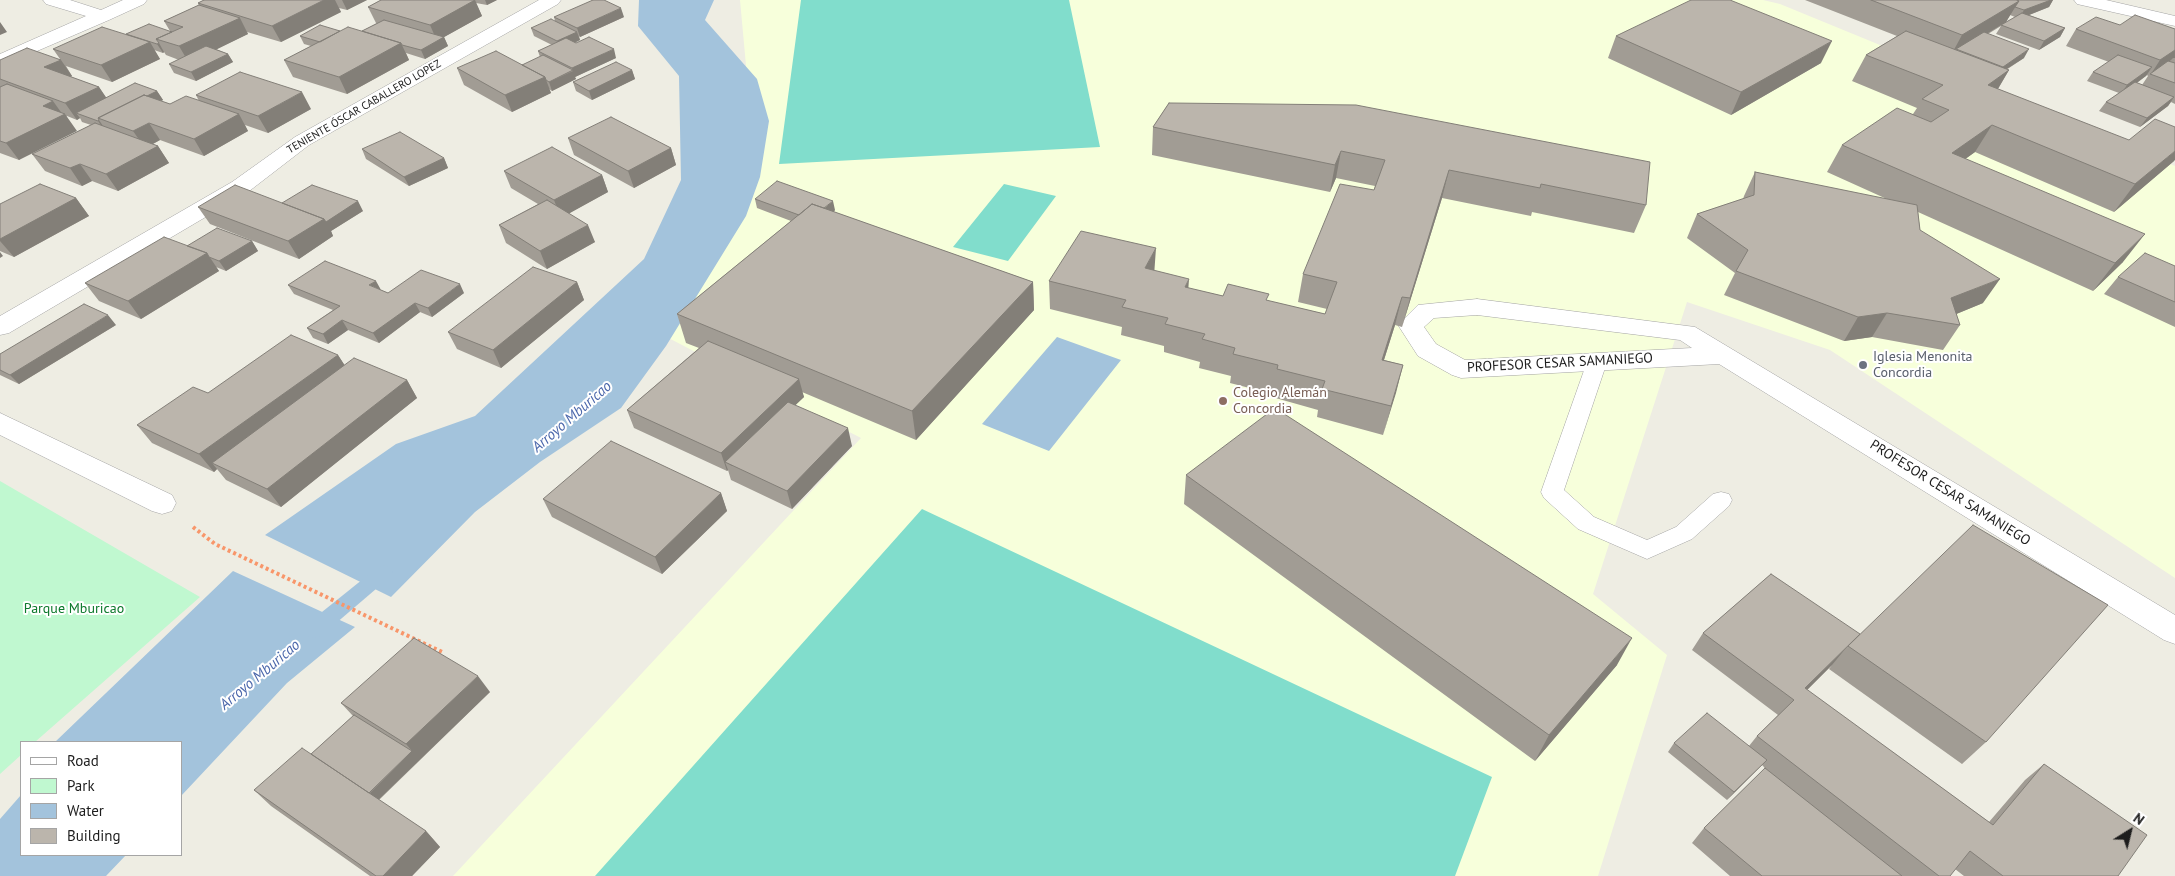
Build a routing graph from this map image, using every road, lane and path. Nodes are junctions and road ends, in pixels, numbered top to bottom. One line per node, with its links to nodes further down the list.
1 (52, 0): 5 (street)
2 (138, 0): 5 (street)
3 (552, 0): 8 (street, TENIENTE ÓSCAR CABALLERO LOPEZ)
4 (2083, 0): 6 (street)
5 (102, 16): 7 (street)
6 (2175, 21)
7 (0, 61)
8 (0, 326)
9 (1724, 355): 10 (street, PROFESOR CESAR SAMANIEGO); 10 (street, PROFESOR CESAR SAMANIEGO); 15 (street, PROFESOR CESAR SAMANIEGO)
10 (1597, 362): 12 (lane)
11 (0, 424): 13 (street)
12 (1722, 500)
13 (162, 504)
14 (215, 544): 16 (path)
15 (2175, 631)
16 (442, 652)

